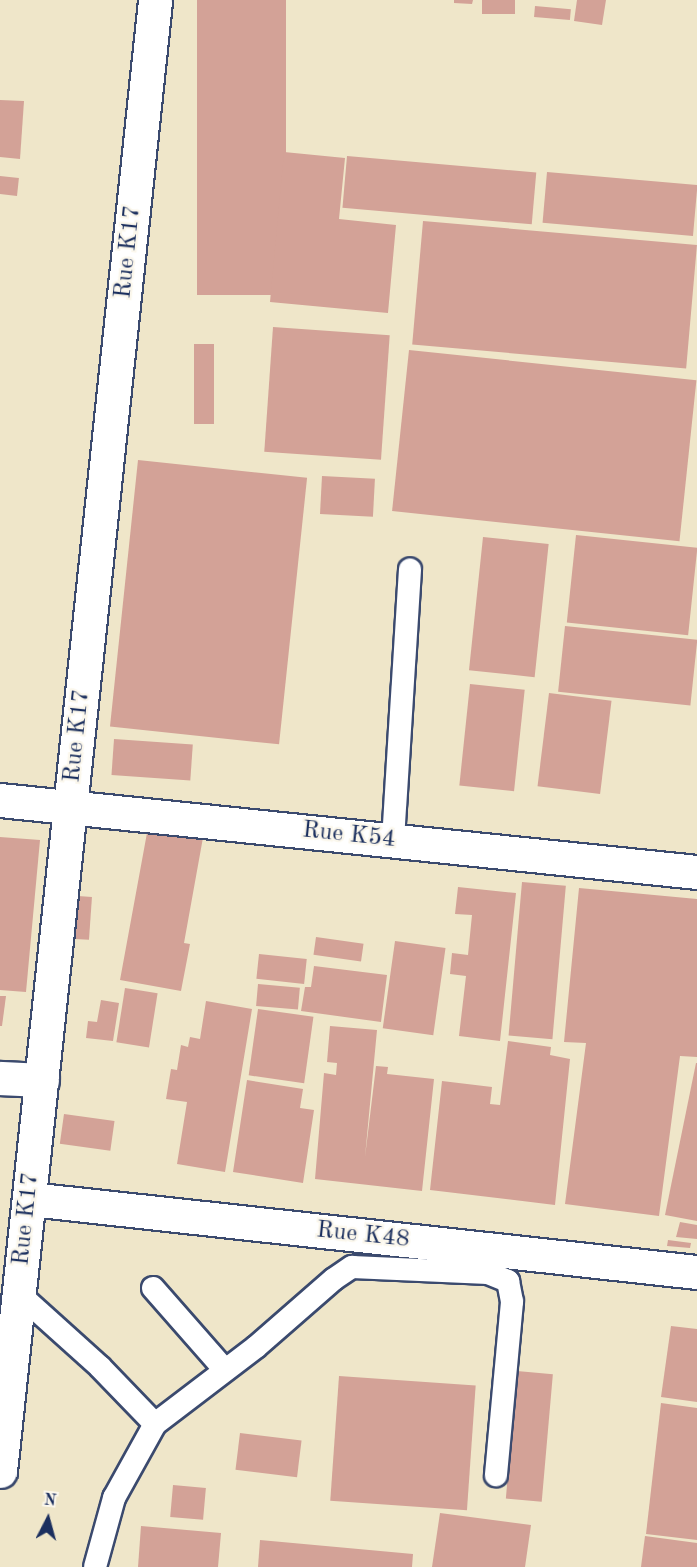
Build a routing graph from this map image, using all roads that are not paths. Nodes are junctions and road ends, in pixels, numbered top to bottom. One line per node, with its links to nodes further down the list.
1 (155, 0): 4 (street, Rue K17)
2 (410, 570): 5 (lane)
3 (0, 800): 4 (street, Rue K54)
4 (71, 807): 5 (street, Rue K54); 8 (street, Rue K17)
5 (393, 840): 6 (street, Rue K54)
6 (697, 872)
7 (0, 1078): 8 (street)
8 (42, 1080): 9 (street, Rue K17)
9 (30, 1199): 10 (street, Rue K48); 12 (street, Rue K17)
10 (697, 1272)
11 (153, 1288): 13 (lane)
12 (19, 1294): 14 (lane); 15 (street, Rue K17)
13 (225, 1370): 14 (lane); 16 (lane)
14 (155, 1424): 17 (lane)
15 (0, 1471)
16 (496, 1475)
17 (95, 1567)

